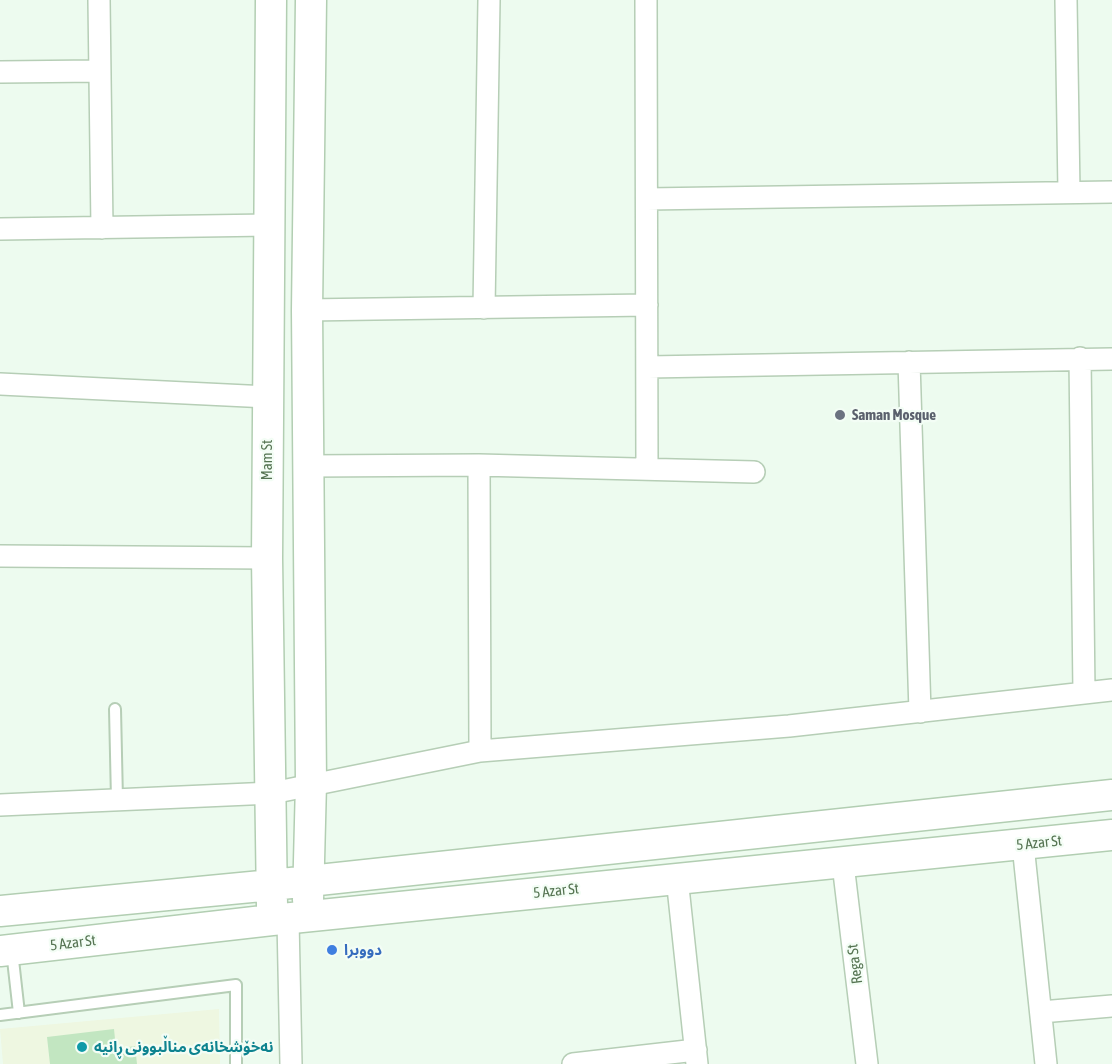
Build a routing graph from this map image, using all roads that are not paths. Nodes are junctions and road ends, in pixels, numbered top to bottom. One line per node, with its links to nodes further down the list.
1 (99, 0): 7 (street)
2 (271, 0): 12 (main road, Mam St)
3 (311, 0): 17 (main road)
4 (489, 0): 16 (street)
5 (646, 0): 11 (street)
6 (1066, 0): 9 (street)
7 (99, 71): 8 (street); 13 (street)
8 (0, 72)
9 (1069, 192): 10 (street); 11 (street)
10 (1112, 192)
11 (647, 199): 15 (street)
12 (269, 225): 13 (street); 23 (main road, Mam St)
13 (102, 228): 14 (street)
14 (0, 229)
15 (647, 305): 16 (street); 21 (street)
16 (484, 308): 17 (street)
17 (307, 310): 25 (main road)
18 (1080, 358): 19 (street); 20 (street); 31 (street)
19 (1112, 359)
20 (909, 362): 21 (street); 33 (street)
21 (648, 367): 26 (street)
22 (0, 384): 23 (street)
23 (268, 397): 29 (main road, Mam St)
24 (479, 465): 25 (street); 26 (street); 34 (street)
25 (307, 466): 35 (main road)
26 (647, 469): 27 (street)
27 (754, 472)
28 (0, 556): 29 (street)
29 (267, 558): 36 (main road, Mam St)
30 (1112, 690): 31 (street)
31 (1084, 693): 33 (street)
32 (115, 709): 38 (lane)
33 (920, 712): 34 (street)
34 (480, 751): 35 (street)
35 (310, 783): 36 (street); 44 (main road)
36 (272, 793): 38 (street); 45 (main road, Mam St)
37 (1112, 795): 44 (main road)
38 (117, 800): 39 (street)
39 (0, 805)
40 (1112, 835): 41 (main road, 5 Azar St)
41 (1023, 845): 42 (main road, 5 Azar St); 50 (street)
42 (843, 864): 43 (main road, 5 Azar St); 57 (street, Rega St)
43 (677, 878): 47 (main road, 5 Azar St); 53 (street)
44 (308, 881): 45 (main road); 47 (main road)
45 (272, 885): 46 (main road); 47 (main road, Mam St)
46 (0, 911)
47 (289, 919): 48 (main road, 5 Azar St); 55 (street)
48 (6, 951): 51 (lane)
49 (1112, 1006): 50 (street)
50 (1041, 1012): 58 (street)
51 (19, 1013): 52 (lane); 54 (lane)
52 (0, 1015)
53 (696, 1057): 56 (street)
54 (236, 1064)
55 (291, 1064)
56 (573, 1064)
57 (867, 1064)
58 (1046, 1064)

